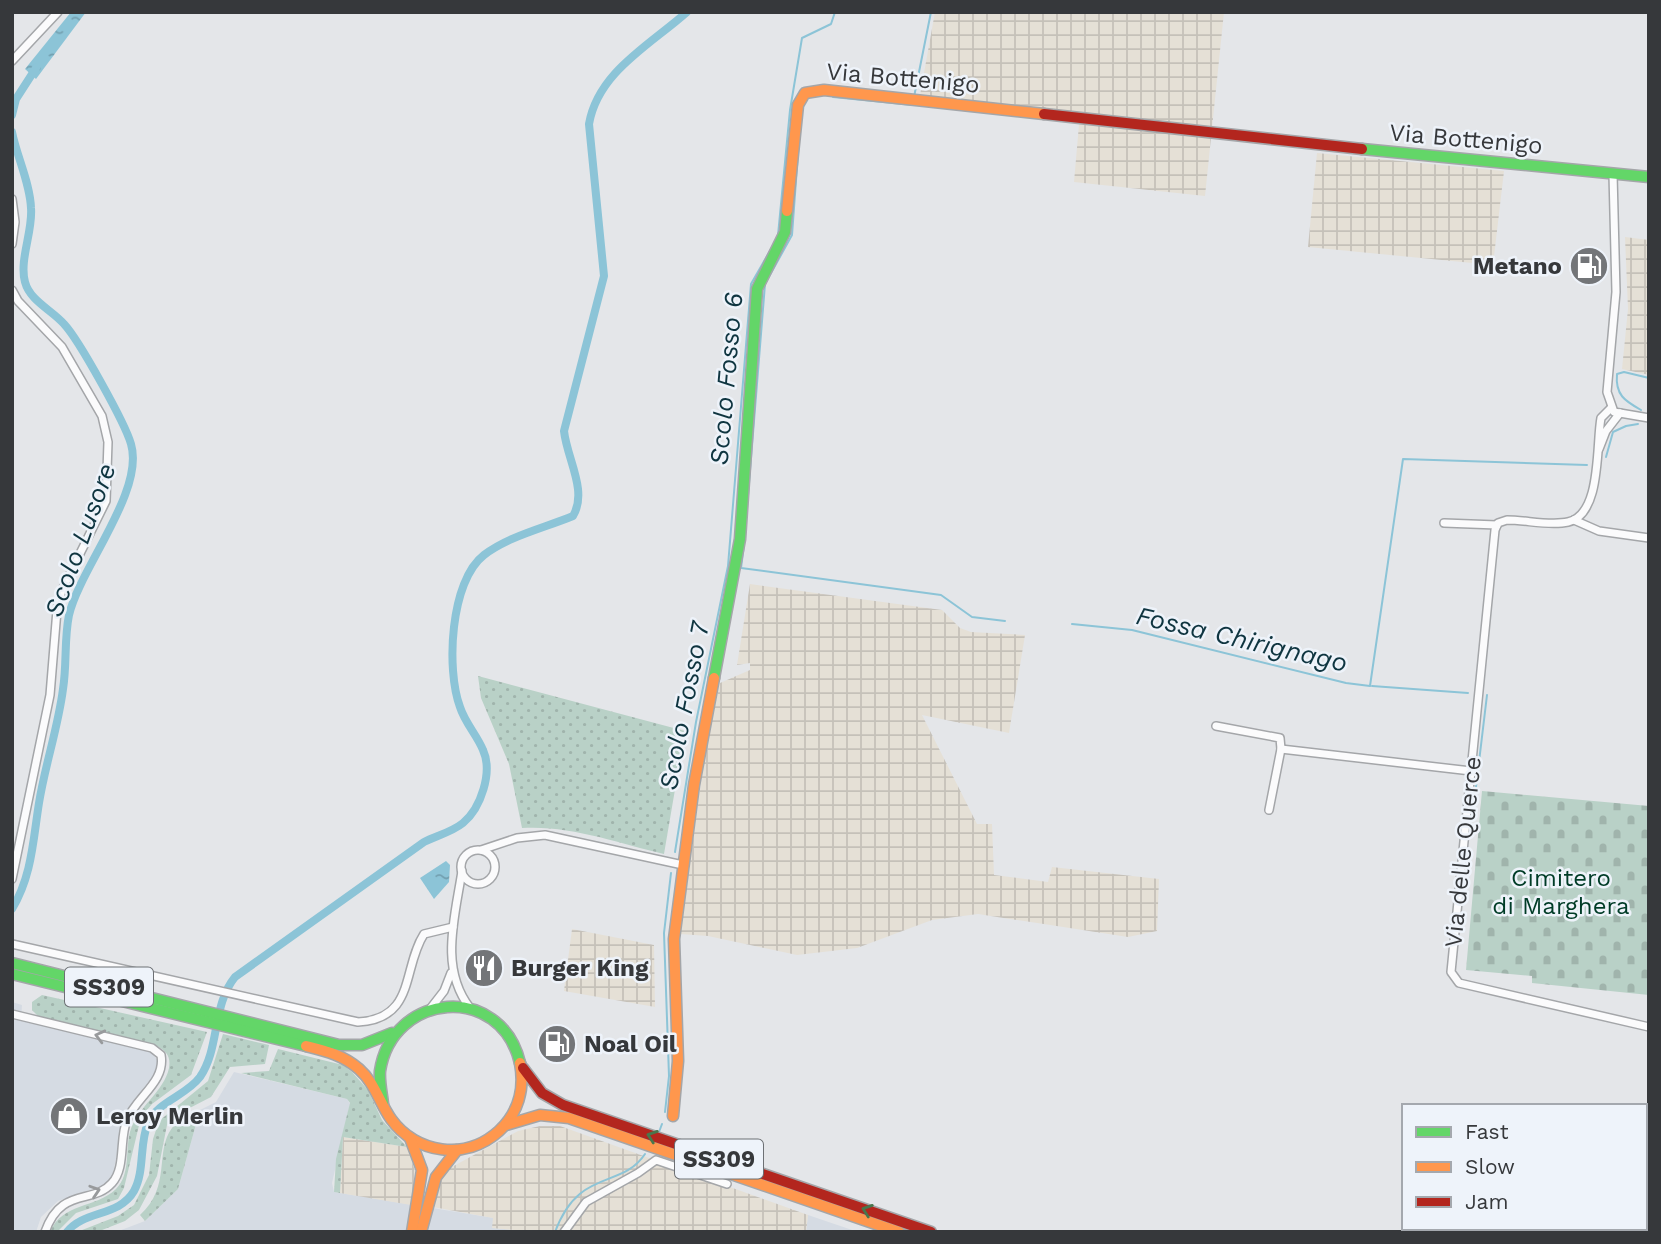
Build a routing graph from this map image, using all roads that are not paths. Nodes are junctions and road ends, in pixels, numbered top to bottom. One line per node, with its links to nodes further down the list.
1 (58, 12): 2 (street)
2 (12, 61)
3 (1613, 174): 4 (main road, Via Bottenigo); 8 (street); 23 (main road, Via Bottenigo)
4 (1649, 177)
5 (12, 200): 6 (street)
6 (12, 244)
7 (12, 290): 25 (street)
8 (1611, 408): 9 (street); 11 (street)
9 (1620, 413): 10 (street); 11 (street)
10 (1649, 418)
11 (1597, 456): 12 (street)
12 (1574, 520): 14 (street); 15 (street)
13 (1444, 523): 14 (street)
14 (1497, 525): 18 (street, Via delle Querce)
15 (1649, 538)
16 (1216, 726): 17 (street)
17 (1281, 749): 18 (street); 19 (street)
18 (1471, 771): 38 (street, Via delle Querce)
19 (1269, 810)
20 (508, 841): 21 (street); 22 (street); 23 (street)
21 (481, 850): 22 (street); 24 (street)
22 (495, 864): 26 (street)
23 (683, 864): 42 (main road, Via Bottenigo)
24 (462, 872): 26 (street); 27 (street)
25 (12, 879)
26 (473, 883): 27 (street)
27 (457, 893): 28 (street)
28 (453, 927): 29 (street); 31 (street)
29 (12, 944)
30 (12, 963): 36 (main road, SS309)
31 (452, 969): 33 (street); 34 (street)
32 (12, 974): 36 (main road, SS309)
33 (430, 1009): 34 (main road, SS309); 39 (main road, SS309)
34 (470, 1009): 40 (main road, SS309)
35 (12, 1014): 47 (street, one-way to 35)
36 (205, 1015): 37 (main road, SS309)
37 (232, 1022): 39 (main road, SS309); 41 (main road, SS309)
38 (1649, 1027)
39 (395, 1031): 41 (main road, SS309)
40 (521, 1066): 43 (main road, SS309); 52 (main road, SS309, one-way to 40)
41 (383, 1104): 44 (main road, SS309)
42 (673, 1116)
43 (504, 1126): 45 (main road, SS309); 51 (main road, SS309)
44 (410, 1138): 45 (main road); 48 (main road)
45 (457, 1150): 49 (main road)
46 (727, 1184): 50 (street)
47 (45, 1232)
48 (412, 1232)
49 (421, 1232)
50 (564, 1232)
51 (899, 1232)
52 (931, 1232)

